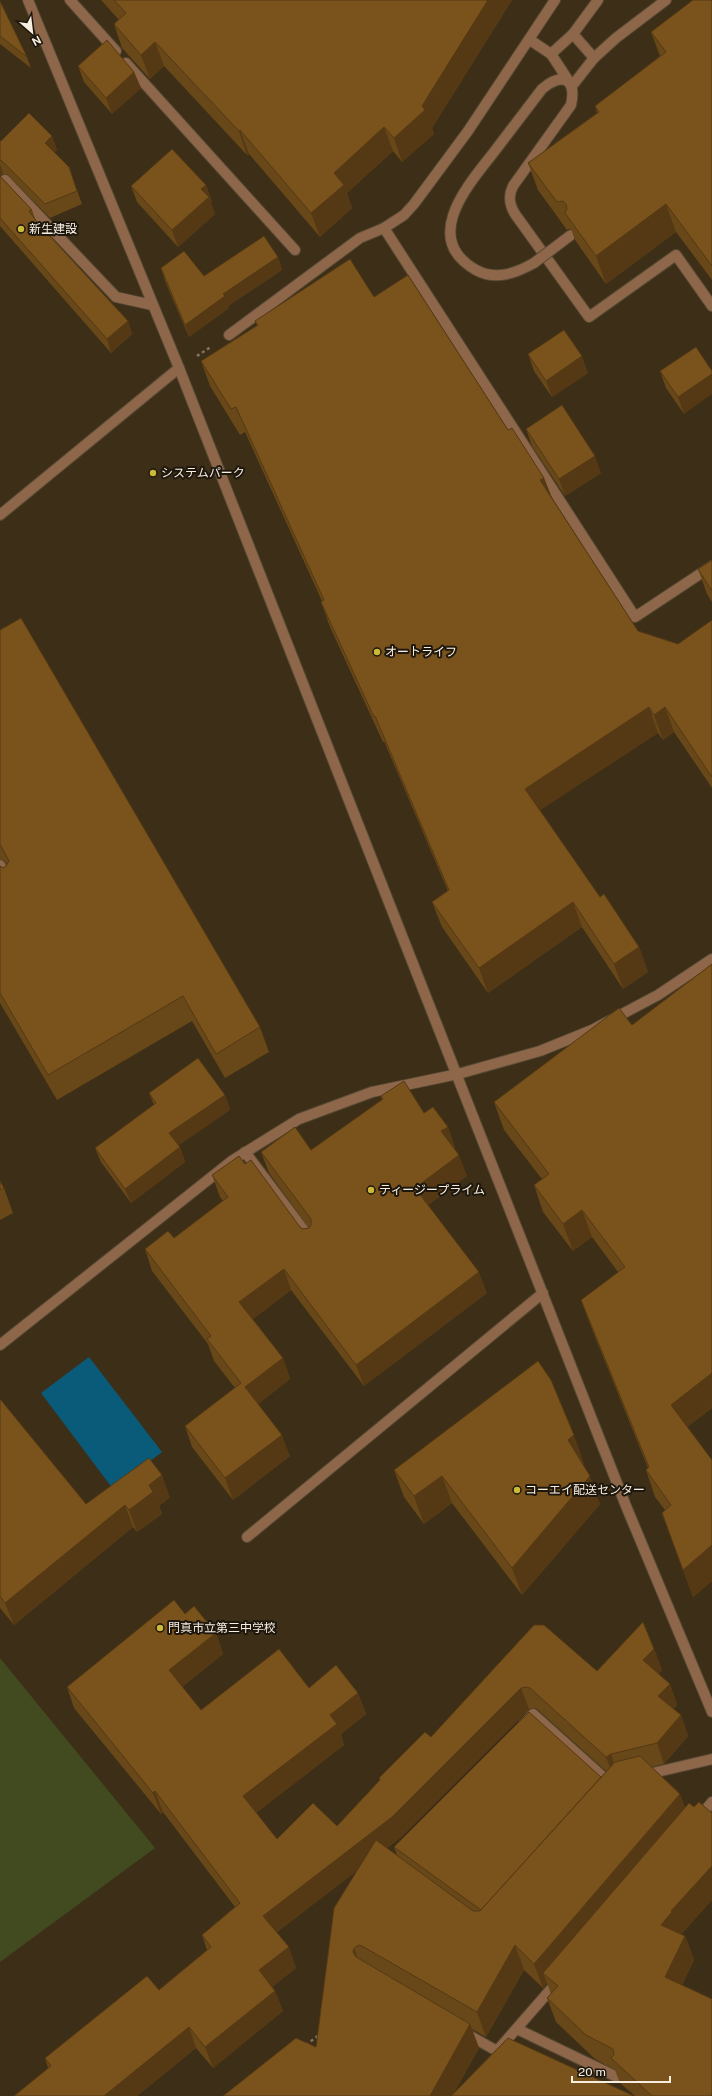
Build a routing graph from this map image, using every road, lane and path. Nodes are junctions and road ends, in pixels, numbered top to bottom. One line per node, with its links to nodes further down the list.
1 (28, 0): 16 (street)
2 (70, 0): 14 (street)
3 (555, 0): 7 (street)
4 (598, 0): 6 (street)
5 (666, 0): 9 (street)
6 (573, 34): 8 (street); 9 (street)
7 (530, 40): 8 (street); 12 (street)
8 (550, 54): 10 (street)
9 (594, 58): 10 (street)
10 (571, 84): 15 (street); 15 (street, bridge)
11 (0, 184): 16 (street)
12 (384, 228): 18 (street); 21 (street)
13 (571, 235): 15 (street, bridge)
14 (295, 250)
15 (544, 255): 17 (street)
16 (152, 305): 19 (street)
17 (712, 306)
18 (229, 335): 19 (path)
19 (179, 368): 20 (street); 25 (street)
20 (0, 515)
21 (712, 566)
22 (0, 865): 23 (street)
23 (12, 886)
24 (712, 959): 25 (street)
25 (458, 1074): 26 (street); 28 (street)
26 (245, 1152): 27 (street); 29 (street)
27 (314, 1244)
28 (543, 1293): 30 (street); 31 (street)
29 (0, 1345)
30 (247, 1537)
31 (712, 1712)
32 (516, 1731): 35 (street)
33 (712, 1759): 34 (street)
34 (635, 1777)
35 (614, 1787)
36 (712, 1802): 37 (street)
37 (692, 1826)
38 (563, 1975): 40 (street)
39 (457, 2028): 40 (street)
40 (517, 2029): 43 (street)
41 (320, 2034): 42 (path)
42 (300, 2049)
43 (617, 2076)

